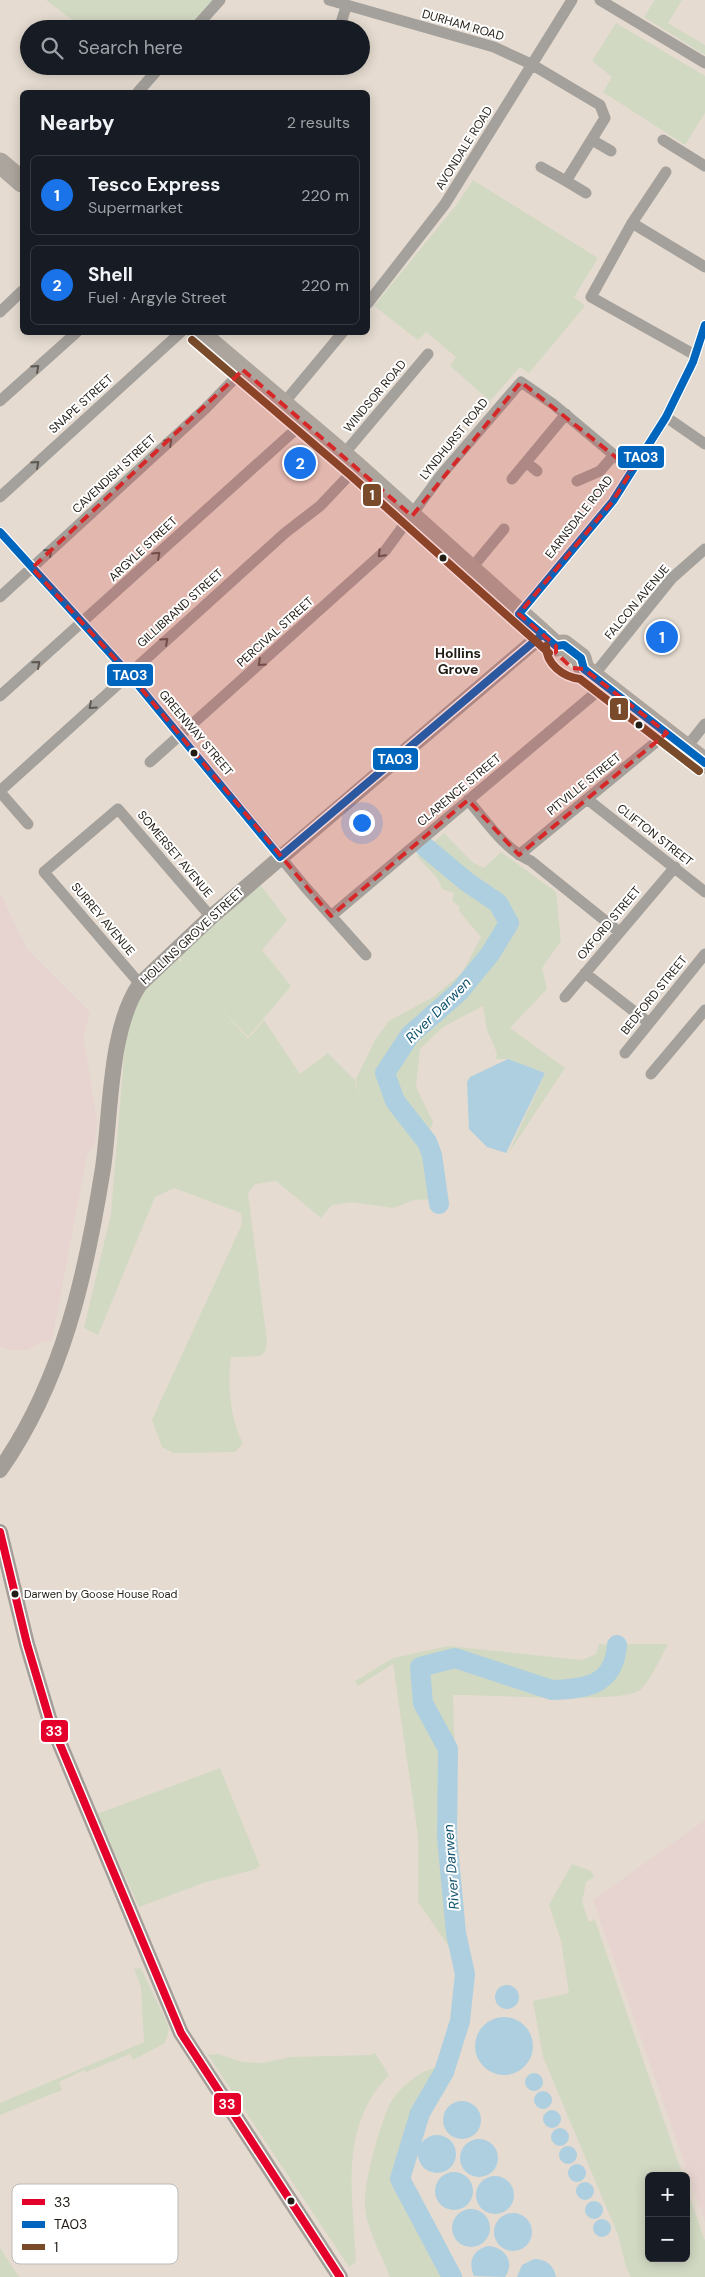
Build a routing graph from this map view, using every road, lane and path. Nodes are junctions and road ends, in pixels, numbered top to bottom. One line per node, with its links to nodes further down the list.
1 (220, 0): 6 (street)
2 (329, 0): 5 (street, DURHAM ROAD)
3 (572, 0): 9 (street, AVONDALE ROAD)
4 (600, 0): 8 (street)
5 (346, 7): 7 (street); 9 (street, DURHAM ROAD)
6 (202, 20)
7 (342, 20)
8 (705, 63)
9 (531, 64): 12 (street, DURHAM ROAD); 25 (street, AVONDALE ROAD)
10 (153, 75): 11 (street)
11 (140, 90)
12 (592, 140): 14 (street); 20 (street)
13 (663, 140): 16 (street)
14 (611, 151)
15 (0, 163): 19 (highway)
16 (705, 166)
17 (541, 167): 20 (street)
18 (666, 172): 22 (street)
19 (20, 180)
20 (566, 181): 21 (street)
21 (586, 193)
22 (632, 223): 23 (street); 33 (street)
23 (705, 267)
24 (20, 293): 26 (street)
25 (370, 300)
26 (0, 312)
27 (705, 325): 33 (street, EARNSDALE ROAD)
28 (73, 335): 35 (street, one-way to 28)
29 (178, 335): 48 (street, SNAPE STREET, one-way to 29)
30 (202, 335): 34 (highway)
31 (340, 335): 36 (street)
32 (428, 354): 42 (street, WINDSOR ROAD)
33 (695, 355): 38 (street, EARNSDALE ROAD)
34 (243, 370): 36 (highway); 53 (street, CAVENDISH STREET, one-way to 34)
35 (0, 401)
36 (283, 404): 39 (highway)
37 (566, 414): 41 (street); 43 (street); 49 (street, LYNDHURST ROAD)
38 (666, 417): 40 (street); 44 (street, EARNSDALE ROAD)
39 (304, 422): 42 (highway); 57 (street, ARGYLE STREET, one-way to 39)
40 (705, 444)
41 (614, 455): 44 (street); 47 (street)
42 (350, 461): 49 (highway); 59 (street, GILLIBRAND STREET, one-way to 42)
43 (526, 462): 45 (street); 46 (street)
44 (632, 470): 56 (street, EARNSDALE ROAD)
45 (537, 471)
46 (512, 479)
47 (577, 480)
48 (0, 497)
49 (412, 516): 54 (highway); 64 (street, PERCIVAL STREET, one-way to 64)
50 (504, 529): 54 (street)
51 (0, 532): 53 (street, GREENWAY STREET)
52 (705, 548): 60 (street, FALCON AVENUE)
53 (32, 568): 55 (street, CAVENDISH STREET); 57 (street, GREENWAY STREET)
54 (470, 570): 56 (highway)
55 (0, 596)
56 (519, 614): 58 (highway)
57 (82, 624): 59 (street, GREENWAY STREET); 61 (street, ARGYLE STREET, one-way to 57)
58 (550, 640): 60 (highway); 74 (street, HOLLINS GROVE STREET)
59 (128, 673): 64 (street, GREENWAY STREET); 68 (street, GILLIBRAND STREET, one-way to 68)
60 (594, 677): 63 (highway); 70 (street, CLARENCE STREET)
61 (0, 696)
62 (705, 724): 65 (street)
63 (666, 733): 65 (highway); 69 (street, PITVILLE STREET)
64 (181, 736): 66 (street, PERCIVAL STREET); 74 (street, GREENWAY STREET)
65 (686, 748): 67 (highway)
66 (150, 762)
67 (705, 763)
68 (0, 791): 72 (street)
69 (587, 799): 73 (street, PITVILLE STREET); 75 (street, CLIFTON STREET)
70 (468, 800): 73 (street); 77 (street, CLARENCE STREET)
71 (118, 809): 78 (street, SOMERSET AVENUE); 83 (street, SURREY AVENUE)
72 (28, 824)
73 (519, 855): 79 (street)
74 (280, 857): 77 (street, GREENWAY STREET); 78 (street, HOLLINS GROVE STREET)
75 (675, 867): 76 (street, CLIFTON STREET); 79 (street, OXFORD STREET)
76 (705, 892)
77 (331, 916): 81 (street, GREENWAY STREET)
78 (211, 917): 83 (street, HOLLINS GROVE STREET)
79 (618, 931): 82 (street, OXFORD STREET)
80 (705, 954): 86 (street, BEDFORD STREET)
81 (366, 955)
82 (585, 973): 84 (street, OXFORD STREET); 86 (street)
83 (140, 984): 89 (street, HOLLINS GROVE STREET)
84 (565, 997)
85 (705, 1010): 88 (street)
86 (649, 1023): 87 (street, BEDFORD STREET)
87 (625, 1053)
88 (651, 1074)
89 (0, 1470)
90 (0, 1532): 91 (street)
91 (340, 2277)

